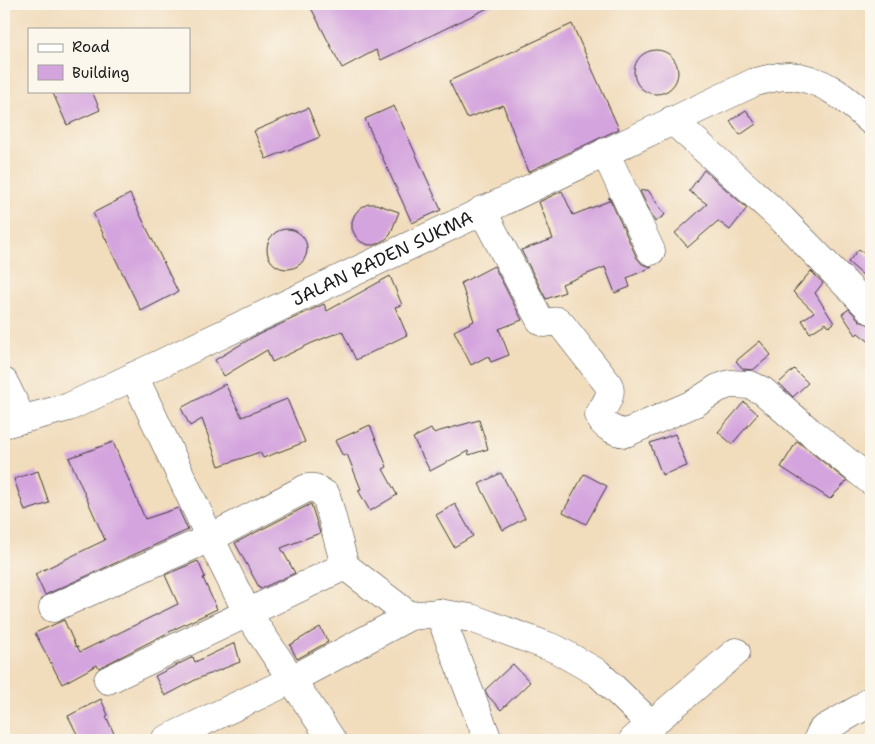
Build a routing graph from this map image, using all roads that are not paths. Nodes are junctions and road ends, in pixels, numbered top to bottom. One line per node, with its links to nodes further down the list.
1 (672, 120): 2 (street, JALAN RADEN SUKMA); 3 (street, JALAN RADEN SUKMA); 6 (street)
2 (871, 121)
3 (605, 152): 4 (street, JALAN RADEN SUKMA); 5 (street)
4 (482, 210): 7 (street, JALAN RADEN SUKMA); 10 (street)
5 (651, 251)
6 (871, 310)
7 (134, 376): 9 (street, JALAN RADEN SUKMA); 11 (street)
8 (4, 382): 9 (street)
9 (13, 421)
10 (871, 481)
11 (210, 538): 12 (street); 13 (street); 15 (street)
12 (345, 566): 15 (street); 16 (street)
13 (53, 608)
14 (439, 613): 16 (street); 21 (street); 24 (street)
15 (248, 614): 18 (street); 19 (street)
16 (410, 616): 19 (street)
17 (736, 652): 21 (street)
18 (108, 680)
19 (291, 680): 22 (street); 23 (street)
20 (871, 700): 25 (street)
21 (643, 733)
22 (165, 740)
23 (332, 740)
24 (488, 740)
25 (822, 740)

